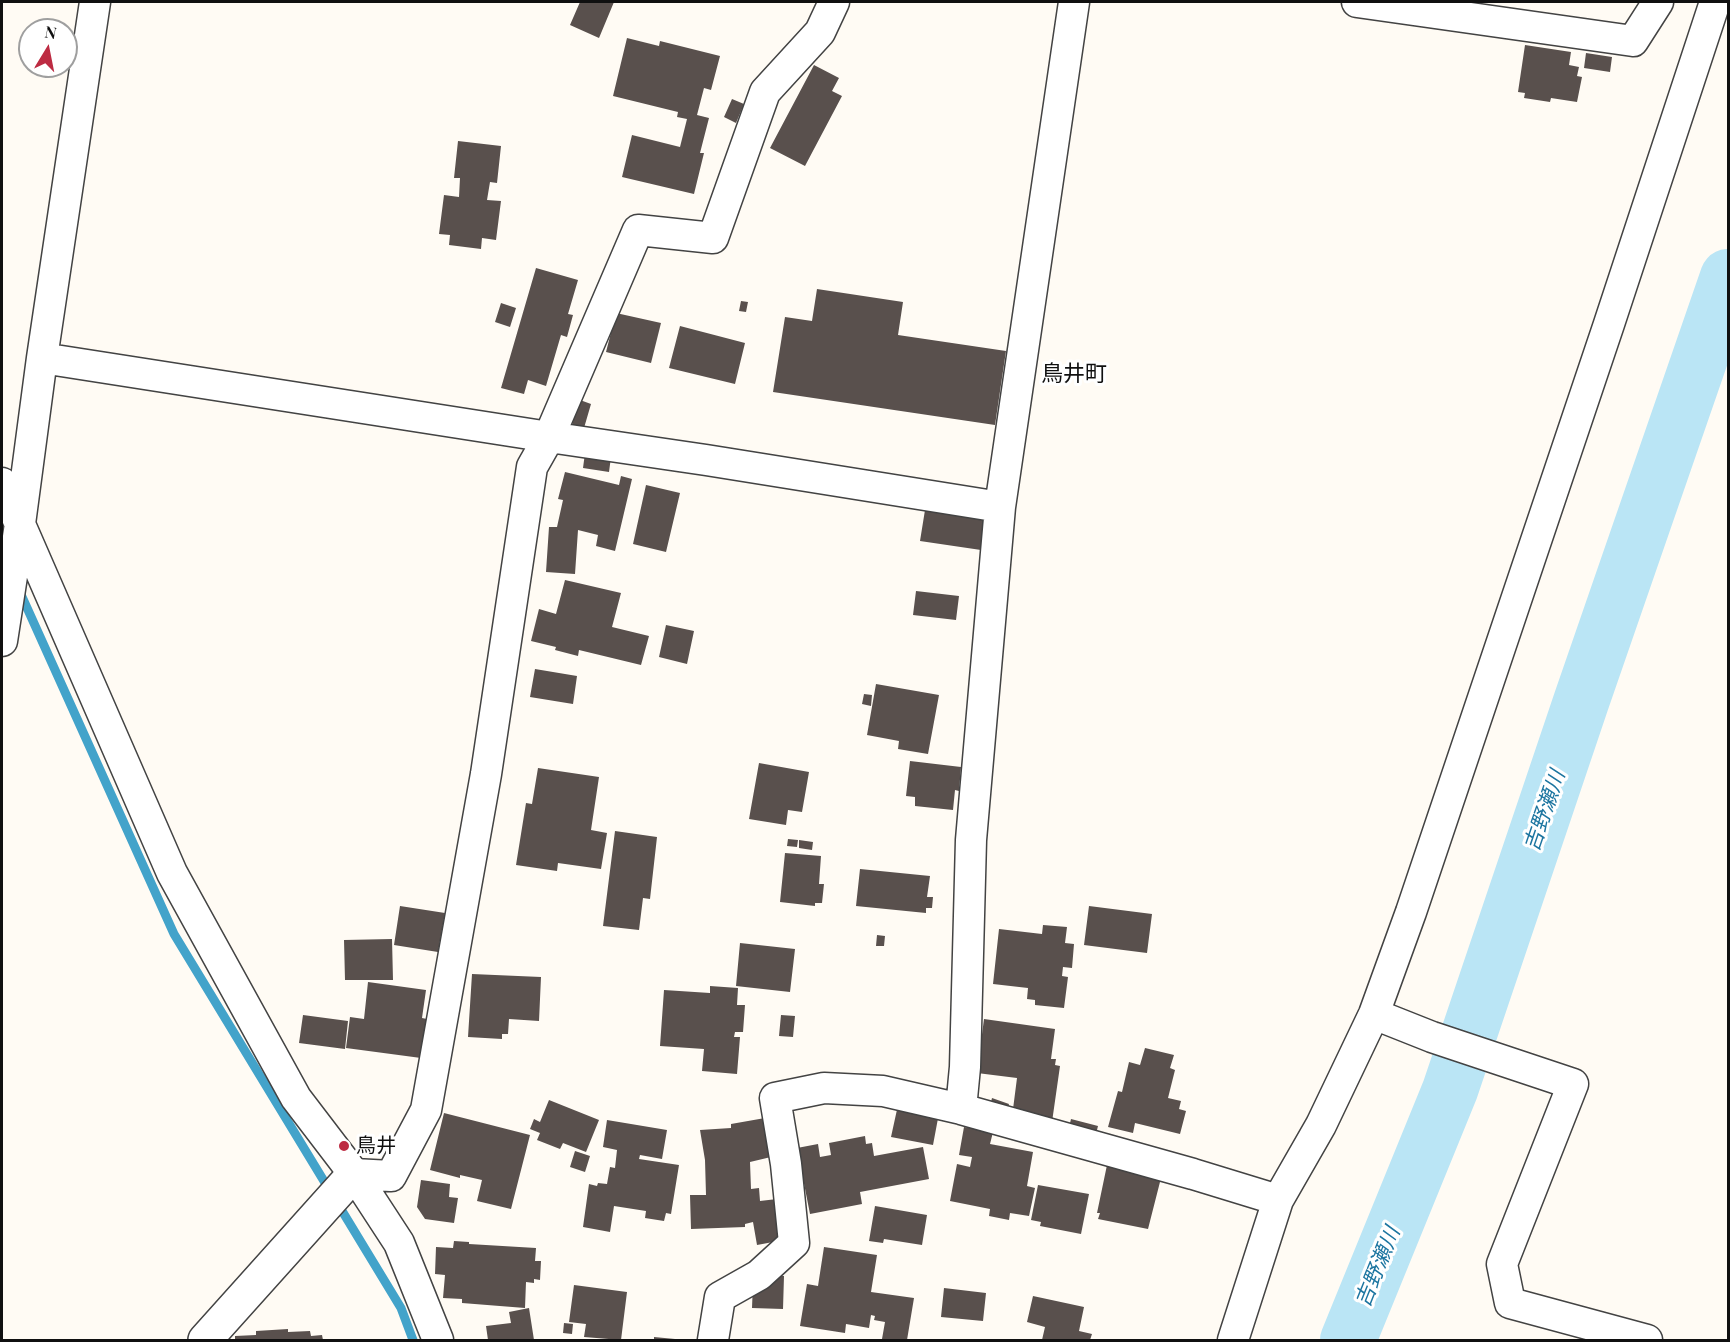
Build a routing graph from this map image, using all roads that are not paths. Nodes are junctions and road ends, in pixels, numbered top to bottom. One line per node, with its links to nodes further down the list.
1 (95, 2): 7 (street)
2 (834, 2): 8 (street)
3 (1074, 2): 10 (street)
4 (1357, 2): 5 (street)
5 (1658, 2)
6 (1715, 2): 13 (street)
7 (42, 358): 8 (street); 11 (street)
8 (549, 437): 10 (street); 15 (street)
9 (2, 483): 11 (street)
10 (1000, 507): 14 (street)
11 (20, 524): 12 (street); 15 (street)
12 (2, 641)
13 (1374, 1014): 16 (street); 21 (street)
14 (961, 1109): 16 (street); 19 (street)
15 (354, 1174): 17 (street); 18 (street)
16 (1278, 1200): 20 (street)
17 (205, 1341)
18 (438, 1341)
19 (713, 1341)
20 (1233, 1341)
21 (1647, 1341)

